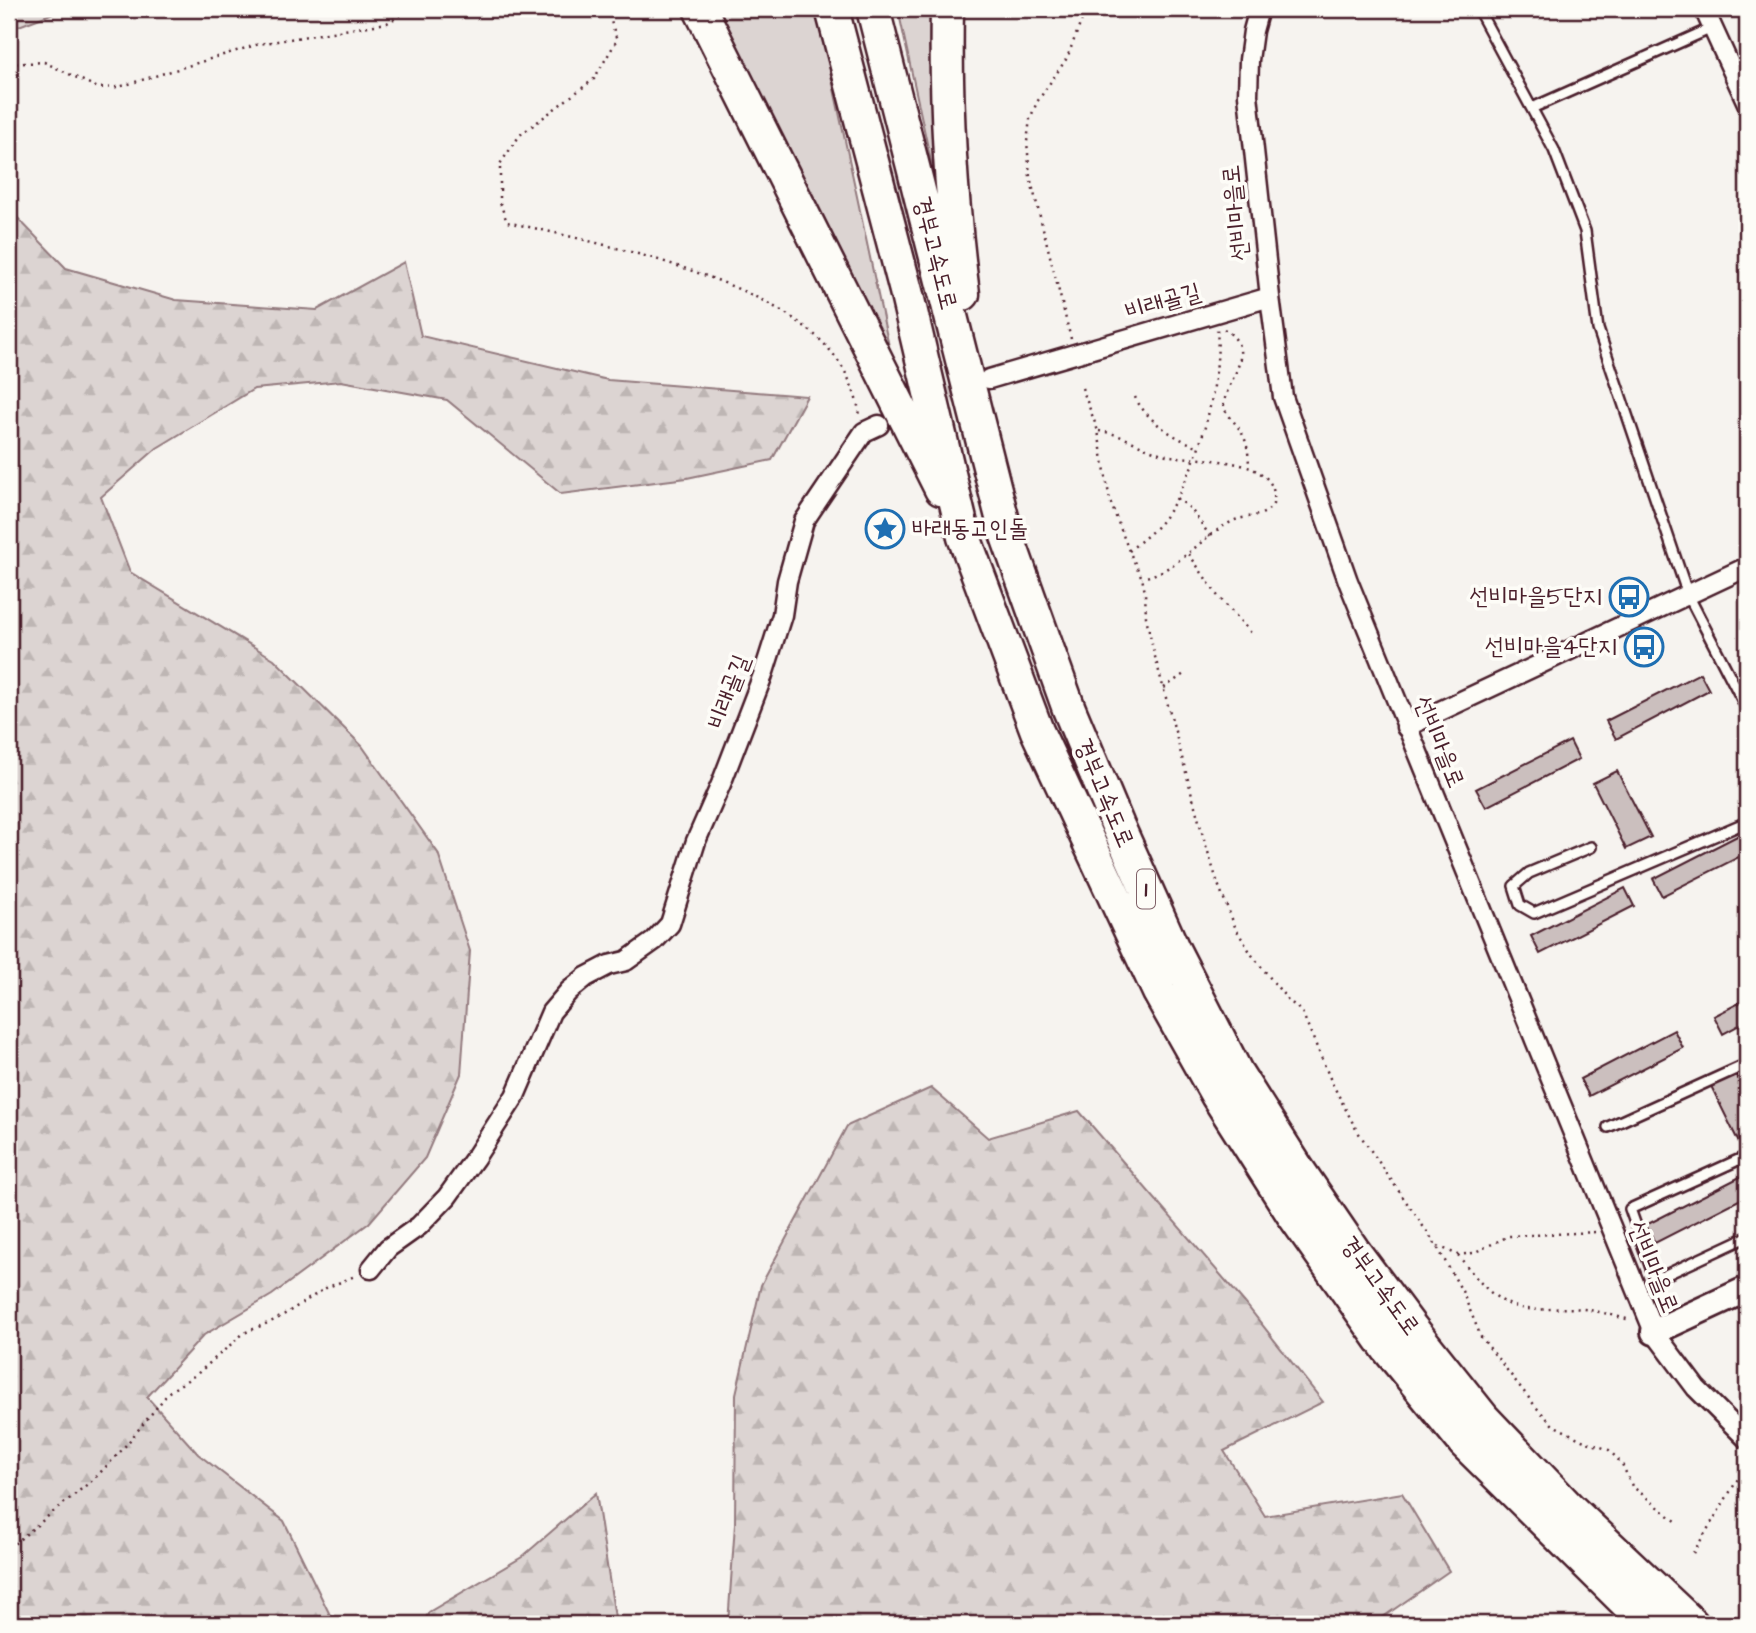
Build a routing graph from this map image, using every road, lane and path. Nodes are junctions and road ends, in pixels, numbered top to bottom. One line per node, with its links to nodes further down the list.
1 (411, 9): 12 (path)
2 (607, 9): 20 (path)
3 (700, 9): 28 (highway)
4 (832, 9): 28 (highway, 경부고속도로 / 1)
5 (873, 9): 26 (highway, 경부고속도로 / 1)
6 (947, 9): 26 (highway)
7 (1086, 9): 16 (path)
8 (1259, 9): 15 (street, 선비마을로)
9 (1478, 9): 14 (lane)
10 (1704, 9): 11 (street)
11 (1712, 28): 13 (street); 14 (lane)
12 (9, 64)
13 (1747, 103)
14 (1531, 108): 33 (lane)
15 (1270, 296): 16 (street, 비래골길); 38 (street, 선비마을로)
16 (1074, 354): 17 (street, 비래골길)
17 (989, 379)
18 (1082, 388): 21 (path)
19 (1135, 397): 22 (path)
20 (871, 428): 48 (street, 비래골길)
21 (1098, 431): 23 (path); 29 (path)
22 (1198, 446): 23 (path); 24 (path)
23 (1193, 458): 24 (path); 25 (path)
24 (1249, 467): 27 (path)
25 (1177, 498): 27 (path); 29 (path)
26 (1006, 533): 59 (highway, 경부고속도로 / 1)
27 (1210, 536): 30 (path)
28 (964, 537): 58 (highway, 경부고속도로 / 1)
29 (1129, 551): 32 (path)
30 (1189, 554): 32 (path); 34 (path)
31 (1747, 568): 33 (street)
32 (1142, 578): 36 (path)
33 (1688, 595): 37 (lane); 38 (street)
34 (1252, 635)
35 (1184, 674): 36 (path)
36 (1164, 688): 46 (path)
37 (1747, 709)
38 (1406, 727): 50 (street, 선비마을로)
39 (1747, 822): 40 (lane)
40 (1591, 847)
41 (1747, 1064): 42 (lane)
42 (1608, 1127)
43 (1747, 1156): 45 (lane)
44 (1600, 1232): 47 (path)
45 (1747, 1237)
46 (1436, 1245): 47 (path); 53 (path)
47 (1458, 1255): 50 (path)
48 (371, 1269): 54 (path)
49 (1747, 1289): 50 (main road)
50 (1647, 1325): 51 (street, 선비마을로)
51 (1747, 1439)
52 (1747, 1464): 55 (path)
53 (1676, 1522)
54 (9, 1548)
55 (1693, 1553)
56 (13, 1624): 57 (path)
57 (72, 1624)
58 (1648, 1624)
59 (1692, 1624)

